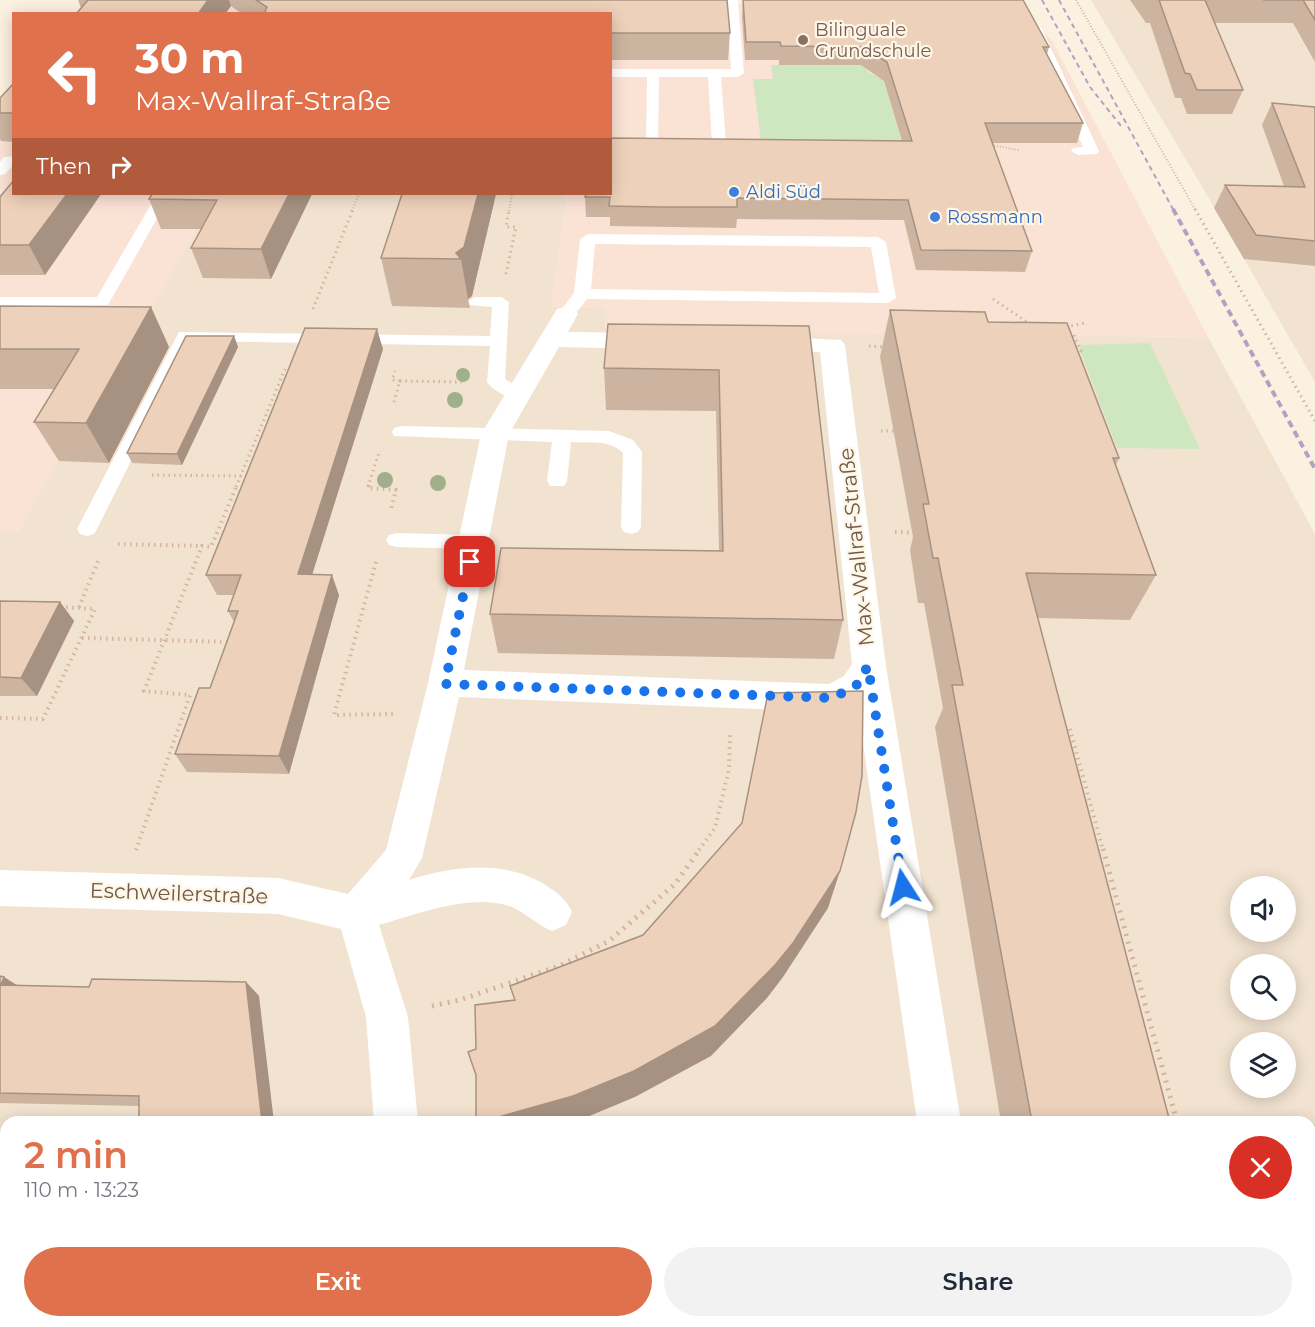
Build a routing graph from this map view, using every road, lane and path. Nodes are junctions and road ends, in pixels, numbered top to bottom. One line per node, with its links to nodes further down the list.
1 (732, 0): 6 (lane)
2 (1012, 0): 11 (lane)
3 (1076, 0): 36 (path)
4 (612, 73): 5 (lane)
5 (653, 73): 6 (lane); 7 (lane)
6 (714, 73): 8 (lane)
7 (651, 142)
8 (719, 143)
9 (981, 145): 10 (path)
10 (1019, 150)
11 (1078, 151)
12 (12, 160): 13 (lane)
13 (0, 171)
14 (163, 195): 18 (lane)
15 (359, 195): 22 (path)
16 (512, 195): 20 (path)
17 (993, 299): 25 (path)
18 (0, 302)
19 (475, 302): 20 (lane)
20 (501, 302): 28 (lane)
21 (566, 315): 21 (lane); 29 (street); 35 (street)
22 (309, 319)
23 (1085, 322): 24 (path)
24 (1063, 328)
25 (1036, 329)
26 (1074, 335): 33 (path)
27 (298, 337): 28 (lane); 42 (lane); 43 (path)
28 (499, 340): 35 (lane)
29 (680, 342)
30 (738, 343): 31 (street)
31 (832, 345): 32 (path); 37 (street, Max-Wallraf-Straße)
32 (891, 347)
33 (1071, 351)
34 (400, 381): 35 (path)
35 (507, 388): 40 (street)
36 (1315, 421)
37 (844, 431): 38 (path); 47 (street, Max-Wallraf-Straße)
38 (903, 431)
39 (401, 432): 40 (lane)
40 (495, 434): 41 (lane); 50 (street)
41 (562, 436): 44 (lane); 45 (lane)
42 (115, 474): 43 (path); 46 (lane)
43 (242, 476): 52 (path)
44 (557, 481)
45 (630, 527)
46 (87, 529): 51 (path)
47 (853, 531): 48 (path); 58 (street, Max-Wallraf-Straße)
48 (925, 533)
49 (396, 540): 50 (lane)
50 (474, 542): 59 (street)
51 (105, 543): 52 (path); 54 (path)
52 (202, 546): 56 (path)
53 (56, 606): 54 (path)
54 (79, 607): 55 (path)
55 (81, 638): 56 (path); 60 (path)
56 (166, 641): 57 (path); 64 (path)
57 (232, 642)
58 (868, 666): 59 (street, Max-Wallraf-Straße); 69 (street)
59 (445, 684): 66 (street)
60 (0, 718)
61 (730, 722): 67 (path)
62 (1070, 729): 70 (path)
63 (0, 888): 64 (street, Eschweilerstraße)
64 (122, 890): 66 (street, Eschweilerstraße)
65 (552, 912): 66 (street)
66 (356, 914): 68 (street)
67 (460, 1000)
68 (395, 1116)
69 (938, 1116)
70 (1175, 1116)

